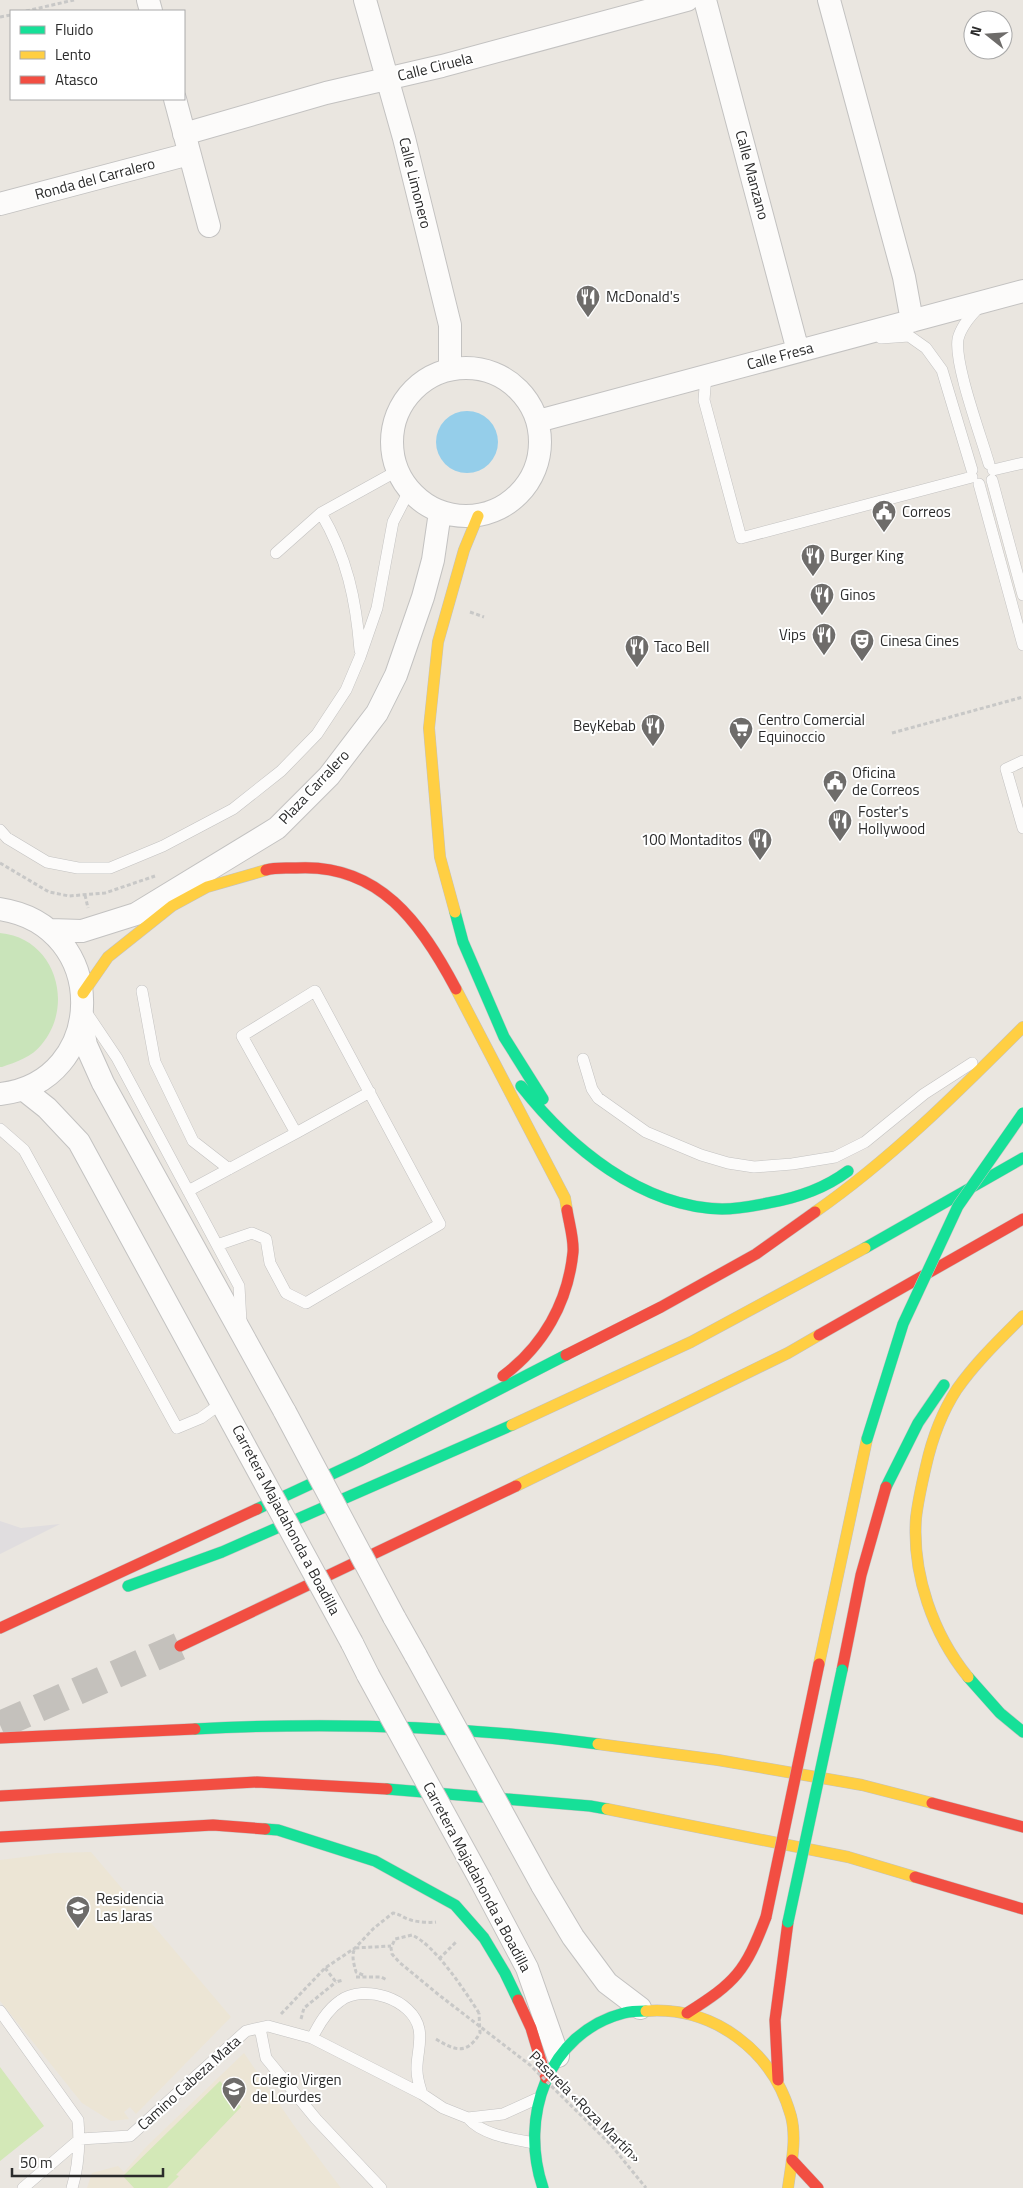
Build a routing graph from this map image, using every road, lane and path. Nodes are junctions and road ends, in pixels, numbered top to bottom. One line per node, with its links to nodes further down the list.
1 (74, 0): 6 (path)
2 (365, 0): 7 (street, Calle Limonero)
3 (687, 0): 7 (street, Calle Ciruela)
4 (705, 0): 16 (street, Calle Manzano)
5 (829, 0): 14 (street)
6 (30, 10)
7 (387, 78): 9 (street, Calle Ciruela); 17 (street, Calle Limonero)
8 (174, 100): 9 (street)
9 (187, 144): 10 (street, Ronda del Carralero); 11 (street)
10 (0, 204)
11 (209, 226)
12 (1023, 291): 13 (street, Calle Fresa)
13 (984, 302): 14 (street, Calle Fresa); 22 (lane)
14 (912, 321): 15 (street, Calle Fresa)
15 (837, 341): 16 (street, Calle Fresa); 23 (lane)
16 (798, 351): 18 (street, Calle Fresa)
17 (450, 369): 19 (street); 21 (street)
18 (706, 375): 19 (street, Calle Fresa); 23 (lane)
19 (538, 421): 27 (street)
20 (1023, 463): 22 (lane)
21 (397, 470): 24 (street); 26 (lane)
22 (991, 471): 23 (lane); 23 (lane); 29 (lane)
23 (974, 477): 30 (lane)
24 (409, 491): 25 (street); 31 (lane)
25 (440, 512): 27 (street); 39 (street, Plaza Carralero)
26 (321, 513): 28 (lane); 31 (lane)
27 (478, 516): 53 (main road)
28 (276, 553)
29 (1023, 595)
30 (1023, 646)
31 (360, 657): 36 (lane)
32 (1023, 697): 33 (path)
33 (892, 734)
34 (1023, 760): 35 (lane)
35 (1023, 828)
36 (0, 830)
37 (172, 906): 39 (main road); 42 (main road); 43 (main road)
38 (0, 909): 40 (street)
39 (136, 914): 40 (street, Plaza Carralero)
40 (50, 930): 42 (street)
41 (142, 992): 57 (lane)
42 (82, 1007): 47 (street); 58 (lane); 65 (street)
43 (474, 1022): 53 (main road); 69 (main road)
44 (1023, 1026): 46 (main road); 69 (main road)
45 (583, 1059): 46 (lane)
46 (976, 1060): 54 (main road)
47 (23, 1089): 49 (street); 68 (street, Carretera Majadahonda a Boadilla)
48 (370, 1092): 52 (lane); 52 (lane); 60 (lane)
49 (0, 1094)
50 (1023, 1113): 91 (main road, bridge)
51 (0, 1129): 68 (lane)
52 (296, 1133): 57 (lane)
53 (571, 1142): 56 (main road)
54 (870, 1153)
55 (1023, 1158): 70 (main road)
56 (855, 1165)
57 (229, 1169): 58 (lane)
58 (188, 1191): 60 (lane)
59 (1023, 1219): 73 (main road)
60 (217, 1245): 65 (lane)
61 (1023, 1303): 62 (main road)
62 (1010, 1313)
63 (1023, 1316): 74 (main road)
64 (990, 1332): 66 (main road)
65 (241, 1334): 89 (street, bridge)
66 (970, 1354)
67 (950, 1375): 99 (main road, bridge)
68 (223, 1402): 97 (street, Carretera Majadahonda a Boadilla, bridge)
69 (360, 1461): 72 (main road)
70 (120, 1588)
71 (93, 1598): 72 (main road)
72 (0, 1630)
73 (180, 1646)
74 (1023, 1732)
75 (0, 1738): 77 (main road)
76 (0, 1796): 79 (main road)
77 (1023, 1826)
78 (0, 1837): 98 (main road)
79 (1023, 1909)
80 (443, 1926): 85 (path)
81 (455, 1935): 83 (path)
82 (457, 1941): 86 (path)
83 (463, 1944)
84 (391, 1946): 85 (path); 86 (path, bridge); 110 (path, Pasarela «Roza Martín», bridge)
85 (355, 1948): 87 (path); 92 (path)
86 (439, 1959): 96 (path, bridge)
87 (363, 1975)
88 (336, 1982): 93 (path)
89 (640, 2008): 91 (main road); 97 (main road)
90 (0, 2011): 103 (lane)
91 (687, 2013): 99 (main road)
92 (287, 2016)
93 (294, 2018)
94 (260, 2028): 95 (lane); 103 (lane, Camino Cabeza Mata); 109 (lane)
95 (312, 2038): 100 (lane); 100 (lane)
96 (435, 2039)
97 (558, 2056): 98 (main road)
98 (546, 2078): 101 (main road)
99 (778, 2081): 105 (main road)
100 (422, 2094): 102 (lane)
101 (539, 2098): 102 (lane); 104 (main road)
102 (468, 2118): 104 (lane)
103 (80, 2139): 107 (lane); 108 (lane)
104 (534, 2143): 106 (main road)
105 (792, 2160): 111 (main road); 112 (main road)
106 (540, 2185)
107 (23, 2188)
108 (72, 2188)
109 (381, 2188)
110 (646, 2188)
111 (788, 2188)
112 (818, 2188)

